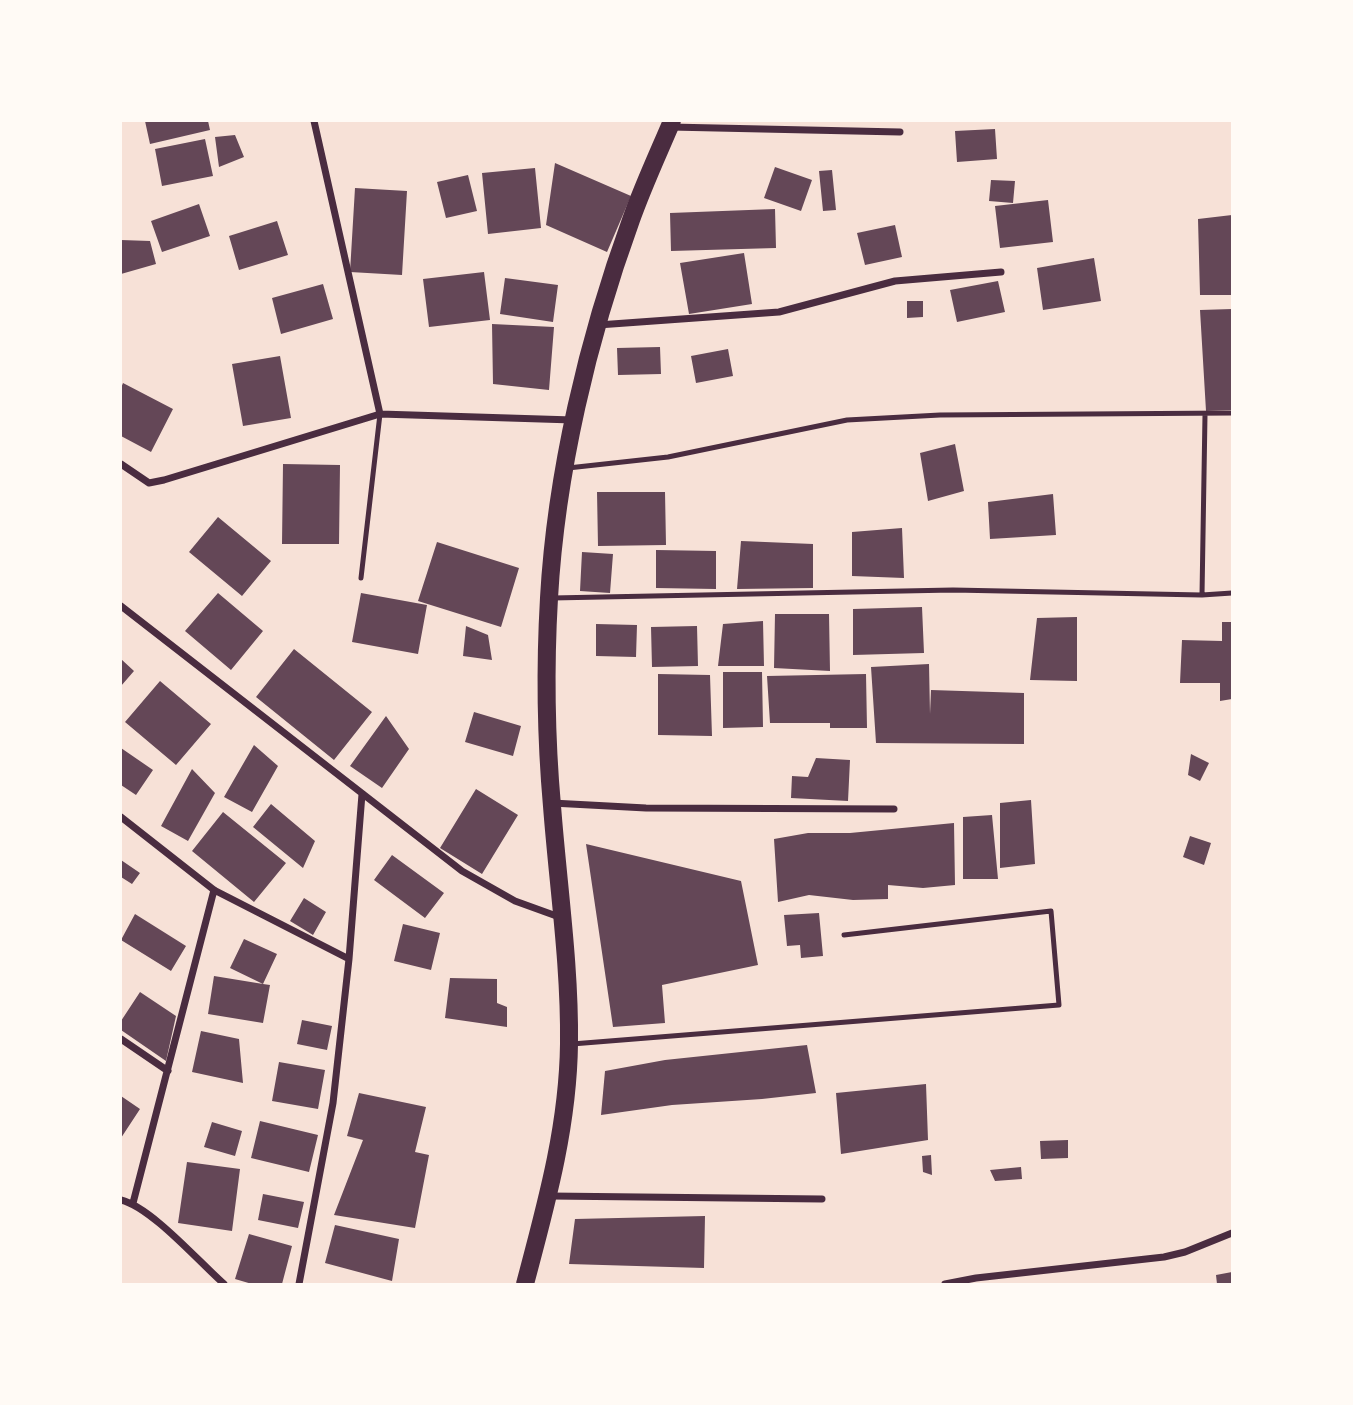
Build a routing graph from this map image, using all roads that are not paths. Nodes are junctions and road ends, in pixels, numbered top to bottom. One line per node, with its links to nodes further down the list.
1 (314, 121): 7 (street)
2 (670, 124): 3 (street); 5 (main road)
3 (900, 132)
4 (1001, 272): 5 (street)
5 (597, 325): 9 (main road)
6 (1232, 413): 8 (lane)
7 (380, 414): 9 (street); 10 (street); 12 (lane)
8 (1205, 415): 11 (lane); 14 (lane)
9 (575, 421): 11 (main road)
10 (121, 464)
11 (565, 469): 15 (main road)
12 (361, 578)
13 (1232, 593): 14 (lane)
14 (1202, 595): 15 (lane)
15 (549, 598): 18 (main road)
16 (121, 606): 17 (street)
17 (362, 794): 22 (street); 24 (street)
18 (552, 803): 19 (street); 22 (main road)
19 (894, 809)
20 (121, 817): 21 (street)
21 (214, 890): 24 (street); 27 (street)
22 (563, 918): 26 (main road)
23 (844, 936): 26 (lane)
24 (349, 959): 34 (street)
25 (121, 1039): 27 (street)
26 (569, 1044): 28 (main road)
27 (168, 1071): 31 (street)
28 (549, 1196): 29 (street); 35 (main road)
29 (822, 1199)
30 (121, 1200): 31 (street)
31 (133, 1203): 33 (street)
32 (1232, 1233): 36 (street)
33 (224, 1284)
34 (299, 1284)
35 (525, 1284)
36 (945, 1284)

